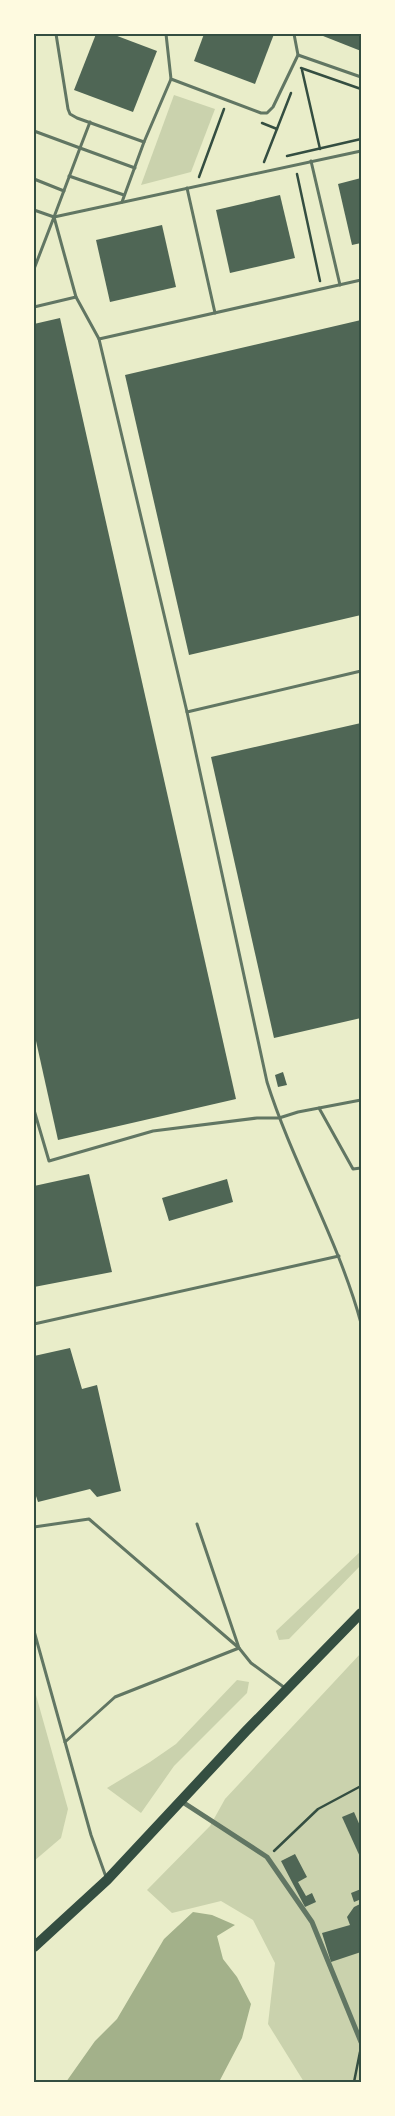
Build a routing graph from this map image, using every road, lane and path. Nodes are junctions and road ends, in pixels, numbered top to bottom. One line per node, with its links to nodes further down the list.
1 (56, 34): 14 (lane)
2 (166, 34): 8 (lane)
3 (294, 34): 4 (lane)
4 (298, 55): 5 (path); 7 (lane); 8 (lane)
5 (301, 68): 6 (path); 10 (path); 20 (path)
6 (298, 76)
7 (361, 77)
8 (172, 79): 18 (lane)
9 (294, 85): 16 (path)
10 (361, 89)
11 (215, 106): 12 (path)
12 (224, 109): 13 (path); 28 (path)
13 (233, 112)
14 (90, 122): 18 (lane); 19 (lane)
15 (259, 122): 16 (path)
16 (277, 128): 24 (path)
17 (34, 131): 19 (lane)
18 (144, 142): 26 (lane)
19 (80, 148): 26 (lane); 27 (lane)
20 (320, 149)
21 (361, 150): 23 (lane)
22 (292, 155): 25 (path)
23 (312, 161): 25 (lane); 38 (lane)
24 (264, 162)
25 (295, 165): 30 (lane); 39 (path)
26 (134, 168): 32 (lane)
27 (69, 176): 31 (lane); 32 (lane)
28 (199, 177)
29 (34, 179): 31 (lane)
30 (187, 188): 33 (lane); 42 (lane)
31 (64, 191): 35 (lane)
32 (124, 195): 33 (lane)
33 (122, 202): 35 (lane)
34 (34, 210): 35 (lane)
35 (54, 217): 36 (lane); 40 (lane)
36 (34, 269)
37 (361, 280): 38 (lane)
38 (340, 285): 39 (lane)
39 (322, 289): 42 (lane)
40 (76, 296): 41 (lane); 43 (lane)
41 (34, 307)
42 (215, 313): 43 (lane)
43 (99, 340): 45 (lane)
44 (361, 671): 45 (lane)
45 (187, 712): 49 (lane)
46 (361, 1100): 47 (lane)
47 (319, 1108): 49 (lane); 50 (lane)
48 (34, 1110): 49 (lane)
49 (279, 1118): 51 (lane)
50 (361, 1168)
51 (338, 1256): 52 (lane); 53 (lane)
52 (361, 1323)
53 (34, 1324)
54 (197, 1524): 59 (lane)
55 (34, 1527): 59 (lane)
56 (361, 1613): 60 (main road)
57 (34, 1631): 58 (lane)
58 (36, 1645): 61 (lane)
59 (239, 1648): 60 (lane); 61 (lane)
60 (288, 1690): 63 (main road)
61 (65, 1742): 65 (lane)
62 (361, 1786): 64 (path)
63 (181, 1801): 64 (street); 65 (main road)
64 (268, 1857): 67 (street)
65 (107, 1880): 66 (main road)
66 (34, 1948)
67 (361, 2044): 68 (path)
68 (354, 2082)

